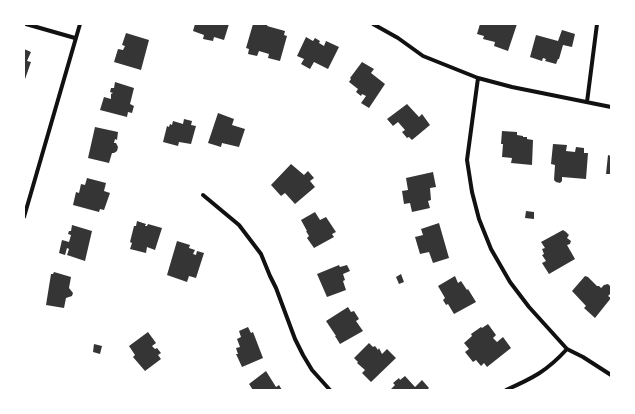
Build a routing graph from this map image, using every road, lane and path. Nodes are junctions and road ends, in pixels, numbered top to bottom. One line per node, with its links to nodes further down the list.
1 (26, 24): 5 (street)
2 (80, 24): 5 (street)
3 (373, 24): 6 (street)
4 (597, 24): 7 (street)
5 (75, 38): 10 (street)
6 (478, 78): 7 (street); 11 (street)
7 (587, 102): 8 (street)
8 (611, 106)
9 (203, 195): 13 (street)
10 (24, 217)
11 (567, 349): 12 (street); 14 (street)
12 (611, 375)
13 (330, 390)
14 (506, 390)

